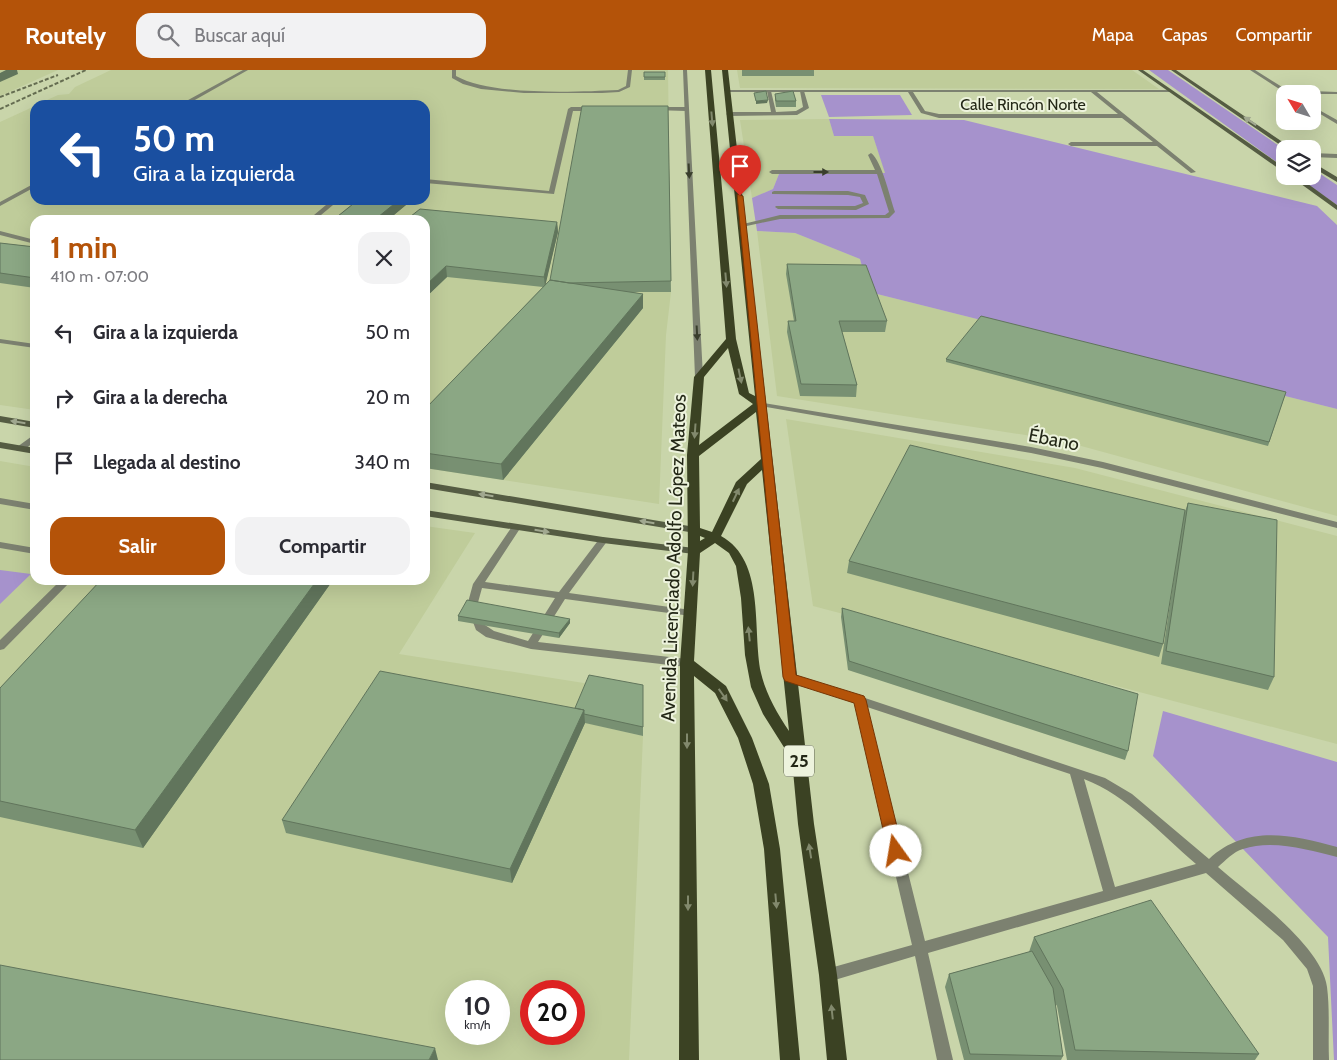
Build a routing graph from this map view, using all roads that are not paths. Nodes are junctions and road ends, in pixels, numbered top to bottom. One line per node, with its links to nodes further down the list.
1 (246, 70): 21 (street)
2 (454, 70): 3 (street)
3 (630, 70)
4 (685, 70): 24 (street)
5 (708, 70): 54 (main road, one-way to 54)
6 (725, 70): 13 (main road, 25)
7 (1140, 70): 18 (street)
8 (1173, 70): 30 (street, one-way to 8)
9 (1252, 70): 12 (street)
10 (1323, 70): 11 (street)
11 (1337, 70)
12 (1276, 85)
13 (726, 91): 14 (street); 26 (main road, 25)
14 (769, 91): 15 (street); 27 (street)
15 (802, 91): 16 (street); 27 (street)
16 (910, 91): 17 (street); 28 (street, Calle Rincón Norte)
17 (1092, 91): 18 (street); 28 (street)
18 (1170, 92): 36 (street)
19 (1321, 93): 20 (street)
20 (1337, 93)
21 (191, 100)
22 (598, 109): 42 (street)
23 (644, 109): 24 (street)
24 (686, 109): 57 (street, one-way to 57)
25 (1321, 112): 29 (street)
26 (729, 114): 27 (street); 51 (main road, 25)
27 (774, 114)
28 (1123, 116): 32 (street)
29 (1337, 122)
30 (1277, 140)
31 (1071, 144): 32 (street)
32 (1158, 144): 40 (street)
33 (1321, 155): 35 (street)
34 (871, 156): 39 (street)
35 (1337, 156)
36 (1276, 164)
37 (1321, 170): 41 (street)
38 (772, 172): 39 (street, one-way to 39)
39 (880, 172): 50 (street)
40 (1193, 172)
41 (1337, 180)
42 (430, 181)
43 (1305, 185): 48 (street)
44 (30, 188): 45 (street)
45 (0, 204)
46 (330, 205): 49 (street)
47 (778, 207): 47 (street); 50 (street)
48 (1337, 208)
49 (317, 215)
50 (780, 217): 51 (street)
51 (742, 224): 58 (main road, 25)
52 (0, 233): 53 (street)
53 (30, 241)
54 (731, 339): 57 (main road, Avenida Licenciado Adolfo López Mateos); 58 (main road, one-way to 58)
55 (0, 341): 56 (street)
56 (30, 345)
57 (699, 377): 65 (main road, Avenida Licenciado Adolfo López Mateos, one-way to 65)
58 (760, 404): 65 (main road); 66 (main road, 25); 71 (street, Ébano)
59 (0, 419): 60 (street, one-way to 59)
60 (30, 424)
61 (30, 441): 63 (street)
62 (0, 446): 63 (street)
63 (20, 449): 64 (street)
64 (30, 450)
65 (693, 455): 73 (main road, Avenida Licenciado Adolfo López Mateos)
66 (767, 460): 74 (main road, one-way to 66); 86 (main road, 25)
67 (430, 486): 73 (street, one-way to 67)
68 (0, 501): 69 (street)
69 (30, 506)
70 (430, 514): 72 (street)
71 (1337, 525)
72 (516, 527): 75 (street, one-way to 75); 79 (street)
73 (695, 530): 74 (main road); 78 (main road, Avenida Licenciado Adolfo López Mateos)
74 (715, 537): 78 (main road); 88 (main road, one-way to 74)
75 (603, 540): 78 (street); 81 (street)
76 (0, 545): 77 (street)
77 (30, 550)
78 (694, 551): 82 (main road, Avenida Licenciado Adolfo López Mateos, one-way to 82)
79 (478, 584): 81 (street); 83 (street)
80 (62, 585): 84 (street)
81 (563, 594): 82 (street); 83 (street)
82 (691, 613): 85 (main road, Avenida Licenciado Adolfo López Mateos)
83 (531, 645): 85 (street)
84 (0, 646)
85 (687, 663): 95 (main road, Avenida Licenciado Adolfo López Mateos, one-way to 95); 96 (main road, one-way to 96)
86 (790, 677): 87 (street); 88 (main road, 25)
87 (860, 700): 89 (street); 93 (street)
88 (799, 759): 94 (main road, 25, one-way to 88)
89 (1075, 771): 91 (street); 92 (street)
90 (1337, 852): 91 (street)
91 (1210, 866): 92 (street); 99 (street)
92 (1111, 895): 93 (street)
93 (922, 949): 94 (street); 98 (street)
94 (828, 975): 97 (main road, 25, one-way to 94)
95 (689, 1060)
96 (790, 1060)
97 (837, 1060)
98 (946, 1060)
99 (1321, 1060)

